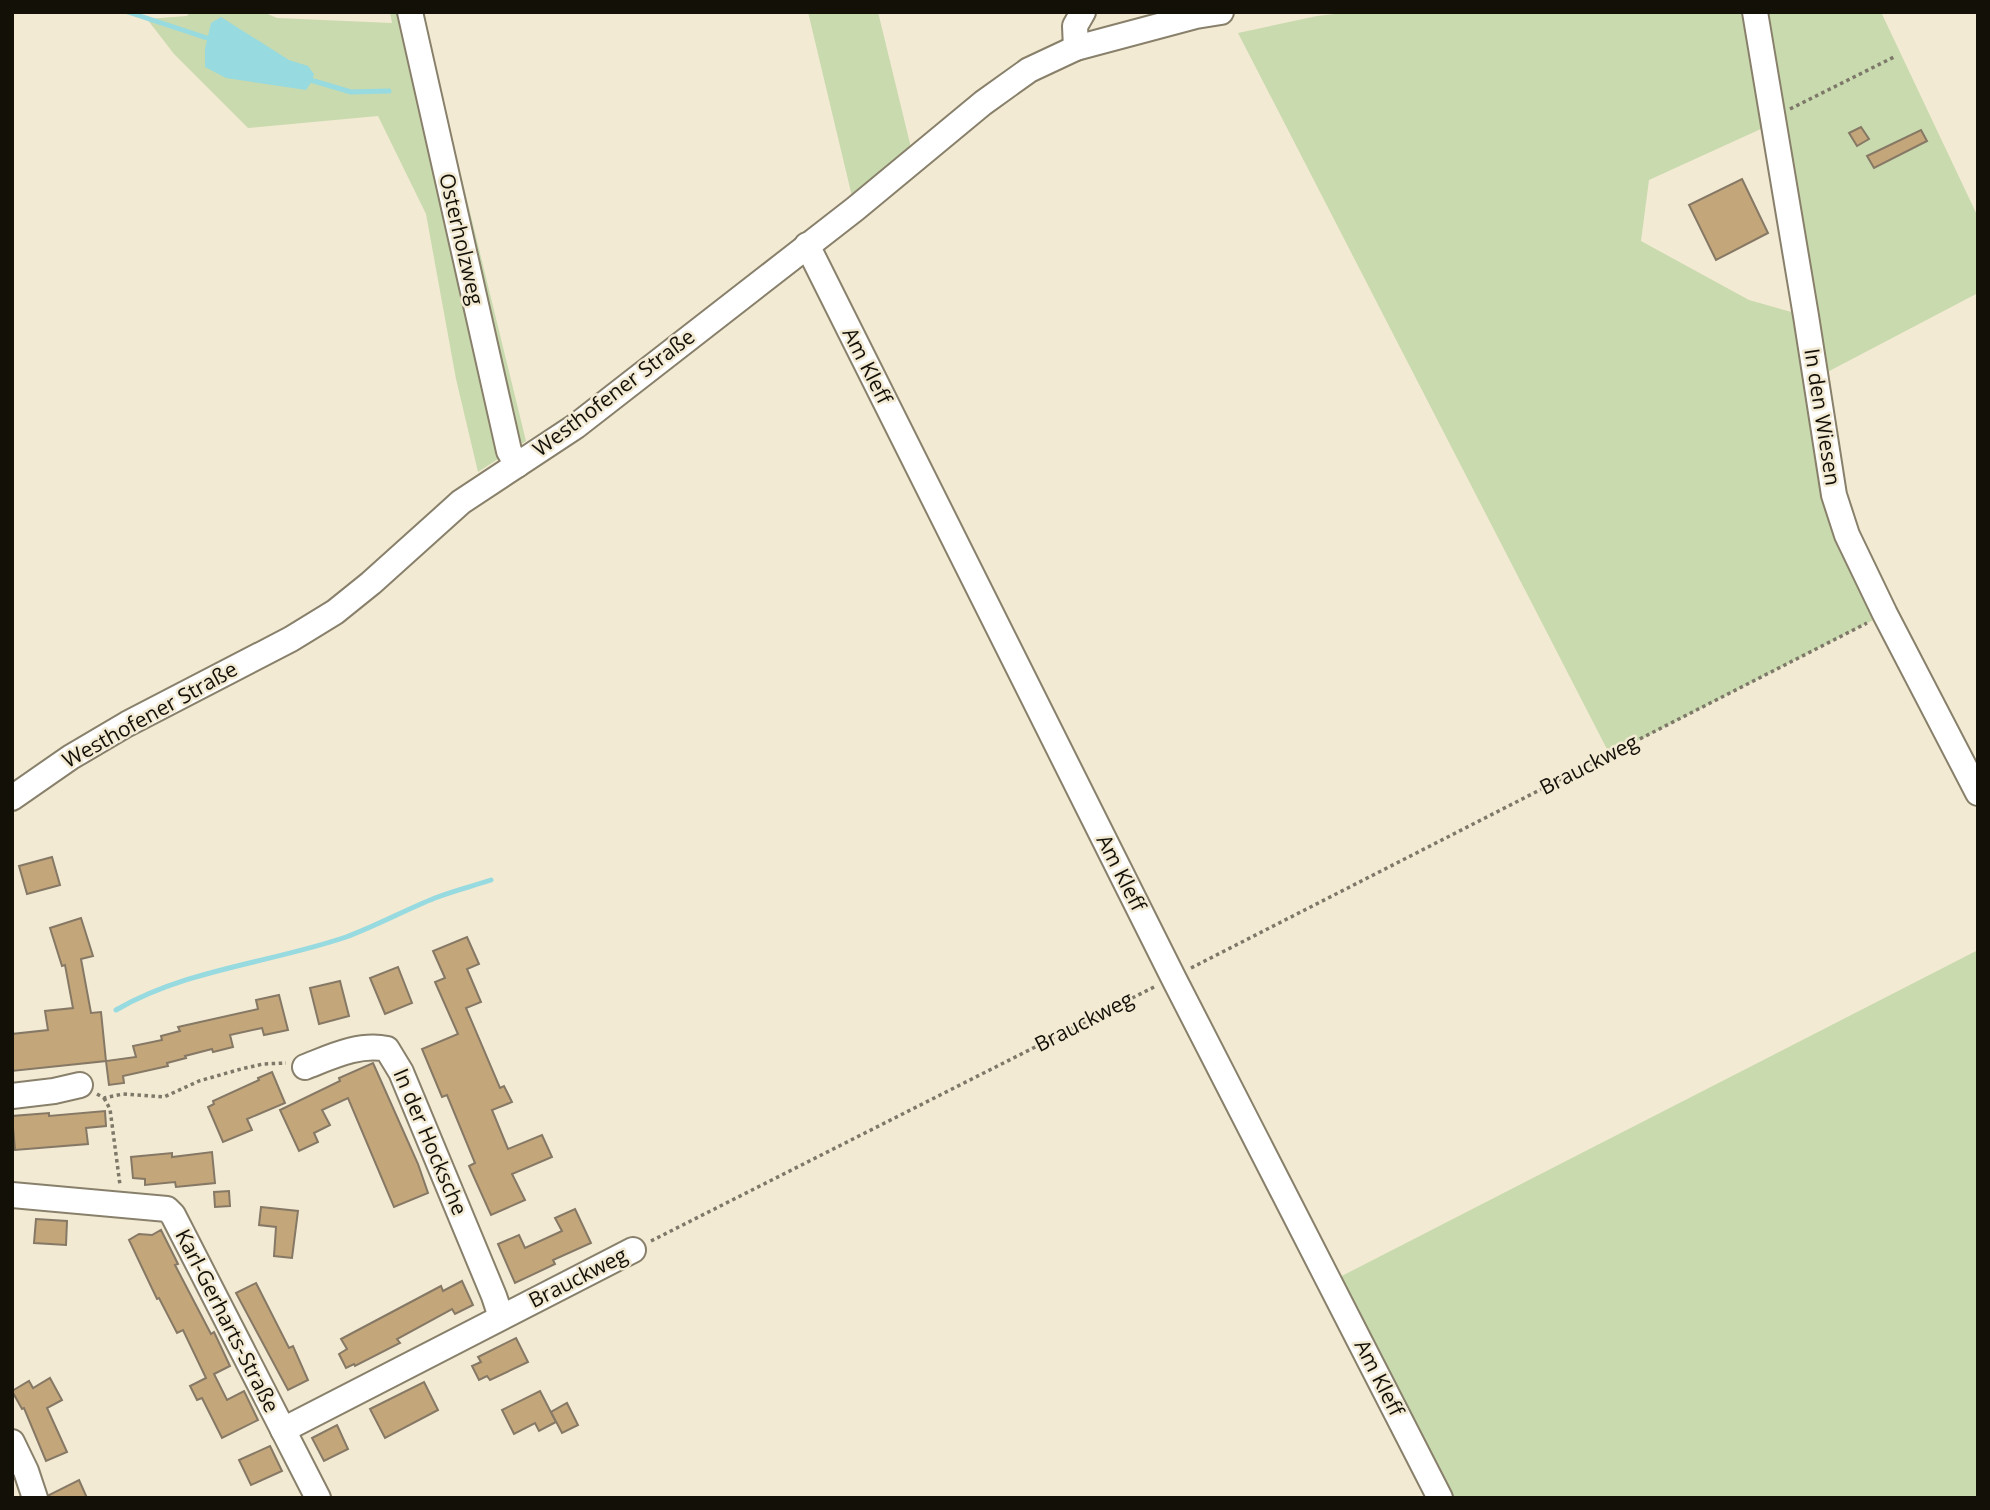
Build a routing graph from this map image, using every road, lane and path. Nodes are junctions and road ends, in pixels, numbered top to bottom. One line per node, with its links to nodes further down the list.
1 (410, 12): 9 (street, Osterholzweg)
2 (1083, 12): 5 (street)
3 (1221, 12): 5 (street, Westhofener Straße)
4 (1755, 12): 7 (street, In den Wiesen)
5 (1076, 48): 8 (street, Westhofener Straße)
6 (1894, 57): 7 (path)
7 (1773, 118): 10 (street, In den Wiesen)
8 (807, 246): 9 (street, Westhofener Straße); 13 (street, Am Kleff)
9 (517, 464): 12 (street, Westhofener Straße)
10 (1885, 614): 11 (street, In den Wiesen); 13 (path, Brauckweg)
11 (1978, 793)
12 (12, 798)
13 (1173, 977): 20 (path, Brauckweg); 26 (street, Am Kleff)
14 (305, 1067): 17 (path); 21 (street, In der Hocksche)
15 (80, 1085): 16 (street); 17 (path)
16 (12, 1096)
17 (104, 1098): 19 (path)
18 (12, 1195): 19 (street, Karl-Gerharts-Straße)
19 (122, 1206): 22 (street, Karl-Gerharts-Straße)
20 (633, 1250): 21 (street, Brauckweg)
21 (501, 1317): 22 (street, Brauckweg)
22 (283, 1430): 25 (street, Karl-Gerharts-Straße)
23 (12, 1442): 24 (street)
24 (35, 1498)
25 (318, 1498)
26 (1440, 1498)

